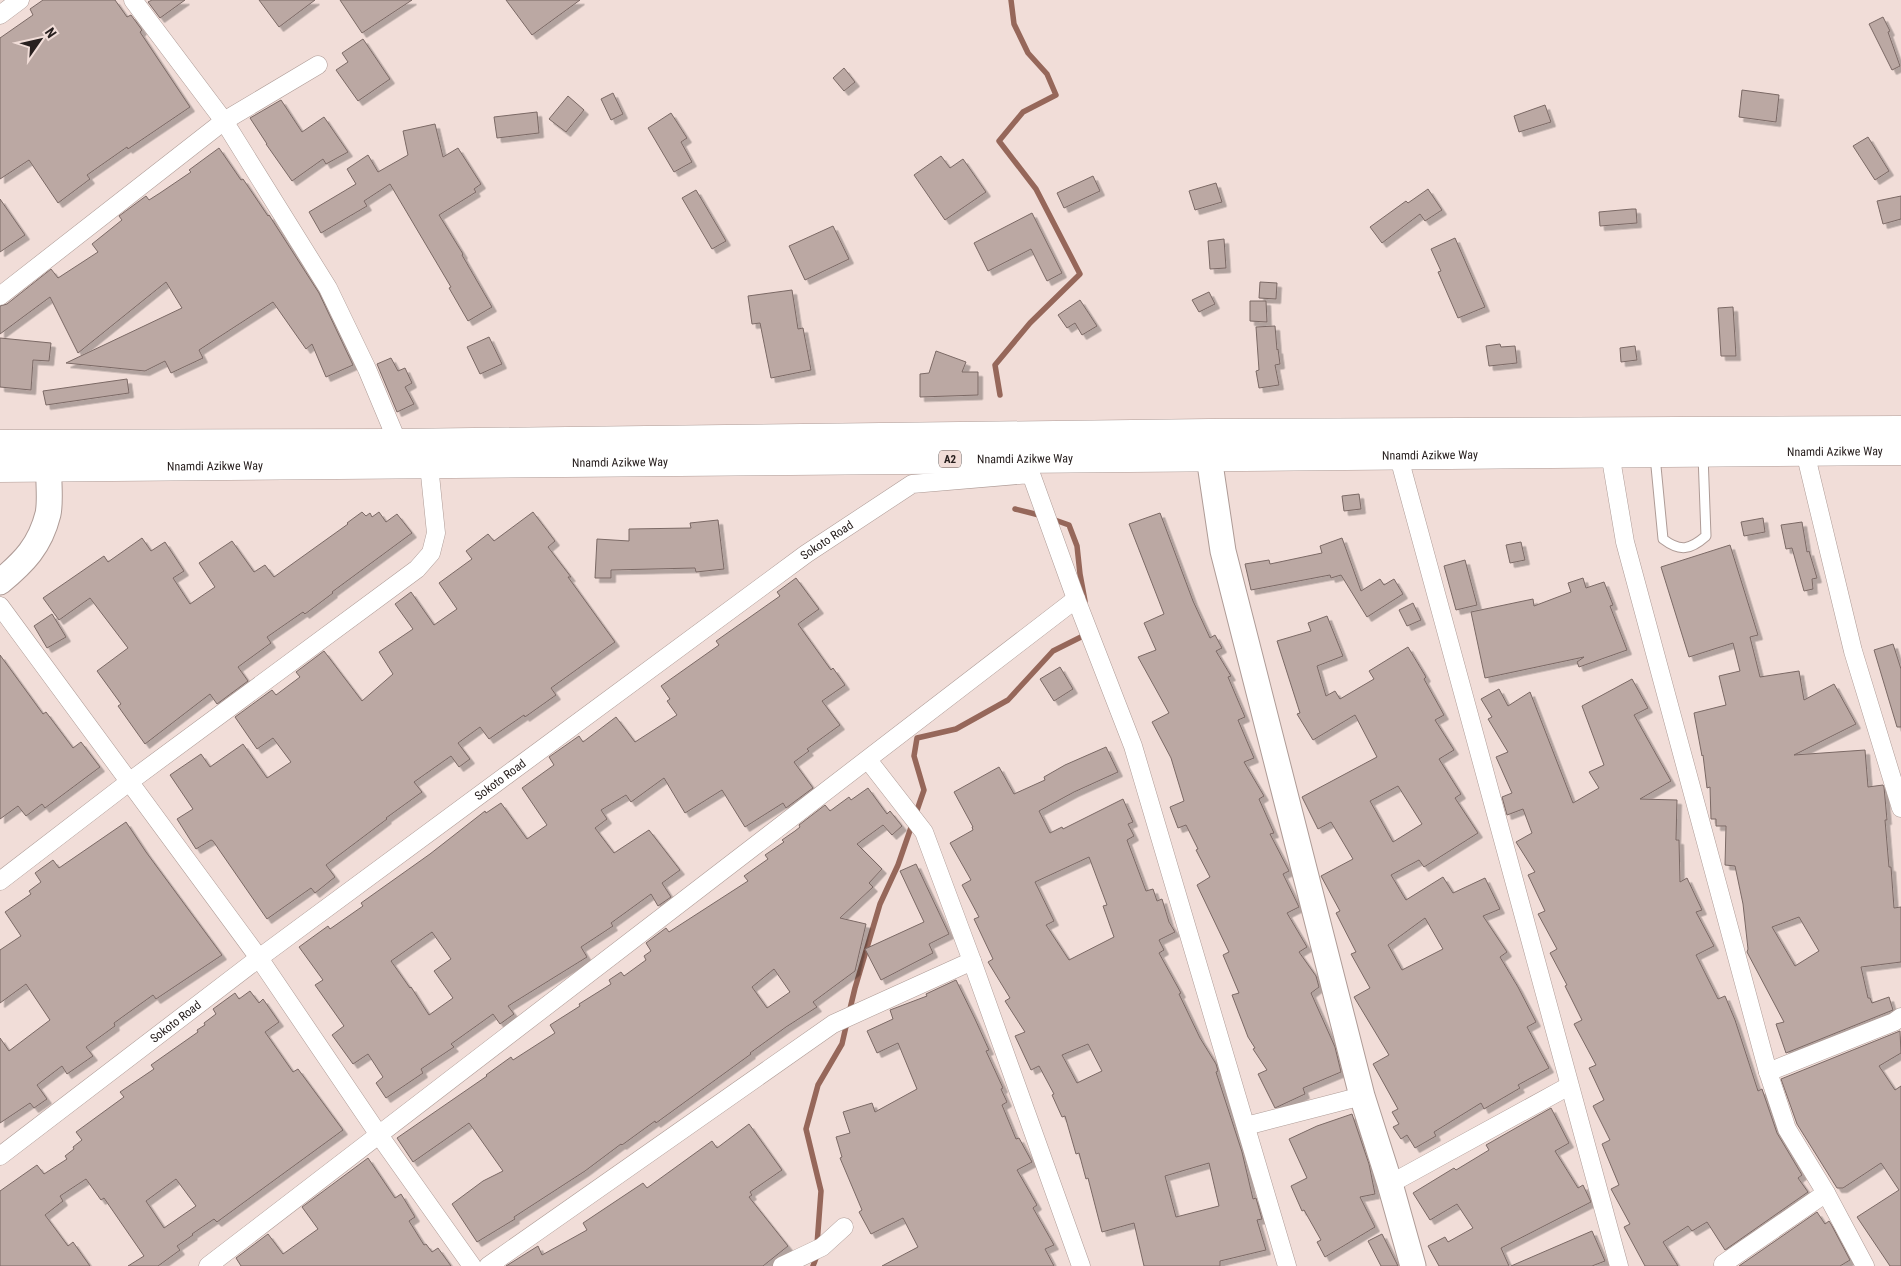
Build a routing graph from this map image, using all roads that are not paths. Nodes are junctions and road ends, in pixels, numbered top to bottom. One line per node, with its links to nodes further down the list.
1 (20, 0): 3 (street)
2 (133, 0): 5 (street)
3 (0, 15)
4 (318, 64): 5 (street)
5 (224, 121): 6 (street); 8 (street)
6 (0, 296)
7 (1901, 430): 10 (highway, Nnamdi Azikwe Way / A2)
8 (398, 443): 9 (highway, Nnamdi Azikwe Way / A2); 10 (highway, Nnamdi Azikwe Way / A2)
9 (0, 444)
10 (1209, 445): 16 (highway, Nnamdi Azikwe Way / A2); 17 (highway, Nnamdi Azikwe Way / A2); 32 (street)
11 (1901, 451): 13 (highway, Nnamdi Azikwe Way / A2)
12 (1703, 452): 13 (highway, Nnamdi Azikwe Way / A2); 15 (highway, Nnamdi Azikwe Way / A2); 15 (lane)
13 (1805, 452): 25 (street)
14 (1610, 453): 15 (highway, Nnamdi Azikwe Way / A2); 16 (highway, Nnamdi Azikwe Way / A2); 30 (street)
15 (1654, 453)
16 (1398, 454): 31 (street)
17 (429, 465): 18 (highway, Nnamdi Azikwe Way / A2); 24 (street)
18 (48, 467): 19 (highway, Nnamdi Azikwe Way / A2); 20 (street)
19 (0, 468)
20 (0, 582)
21 (1076, 599): 23 (street); 27 (street, Sokoto Road); 33 (street)
22 (0, 606): 24 (street)
23 (868, 760): 28 (street); 34 (street)
24 (129, 782): 26 (street); 27 (street)
25 (1901, 808)
26 (0, 881)
27 (259, 958): 34 (street); 35 (street, Sokoto Road)
28 (972, 961): 41 (street); 43 (street)
29 (1901, 1017): 30 (street)
30 (1768, 1072): 37 (street)
31 (1569, 1086): 36 (street); 46 (street)
32 (1362, 1096): 33 (street); 36 (street)
33 (1246, 1126): 44 (street)
34 (379, 1135): 39 (street); 40 (street)
35 (0, 1156)
36 (1390, 1184): 45 (street)
37 (1826, 1193): 47 (street); 48 (street)
38 (844, 1227): 42 (street)
39 (208, 1266)
40 (472, 1266)
41 (488, 1266)
42 (782, 1266)
43 (1081, 1266)
44 (1287, 1266)
45 (1413, 1266)
46 (1619, 1266)
47 (1725, 1266)
48 (1866, 1266)

